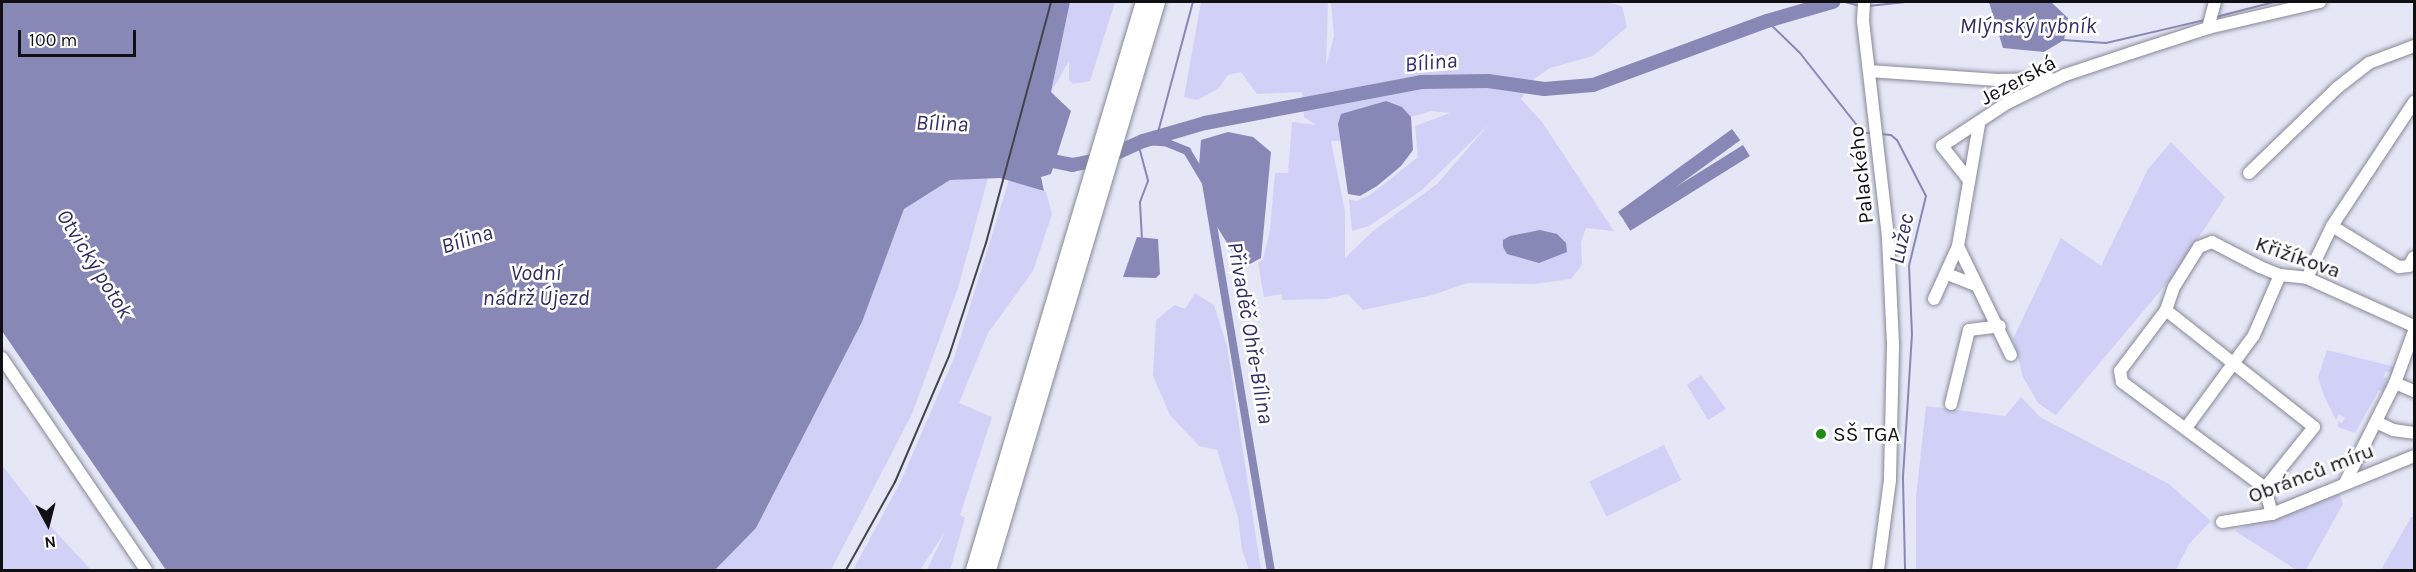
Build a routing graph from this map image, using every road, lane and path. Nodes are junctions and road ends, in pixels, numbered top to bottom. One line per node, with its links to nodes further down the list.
1 (1144, 2): 42 (highway)
2 (1157, 2): 43 (highway)
3 (2215, 2): 6 (street)
4 (2320, 2): 6 (street, Jezerská)
5 (1864, 5): 8 (street, Palackého)
6 (2210, 22): 9 (street, Jezerská)
7 (2415, 46): 14 (street)
8 (1869, 71): 10 (street); 44 (street, Palackého)
9 (2056, 79): 10 (street); 12 (street, Jezerská)
10 (2009, 80): 12 (street)
11 (2415, 102): 16 (street)
12 (2007, 103): 13 (street, Jezerská)
13 (1978, 124): 15 (street, Jezerská); 15 (street)
14 (2249, 173)
15 (1968, 179): 17 (street, Jezerská)
16 (2332, 226): 18 (street); 21 (street)
17 (1958, 246): 19 (street, Jezerská); 22 (street)
18 (2415, 257)
19 (1947, 274): 22 (street); 23 (street, Jezerská)
20 (2280, 275): 21 (street, Křižíkova); 24 (street, Křižíkova); 29 (street)
21 (2307, 278): 26 (street, Křižíkova)
22 (1976, 285): 25 (street)
23 (1935, 299)
24 (2166, 310): 29 (street); 34 (street)
25 (2000, 327): 27 (street); 32 (street)
26 (2414, 334): 30 (street, Křižíkova)
27 (2011, 355)
28 (2, 358): 41 (street)
29 (2233, 364): 34 (street); 38 (street)
30 (2395, 383): 31 (street); 33 (street, Křižíkova)
31 (2415, 391)
32 (1951, 404)
33 (2376, 422): 35 (street); 37 (street, Křižíkova)
34 (2186, 428): 38 (street)
35 (2415, 433)
36 (2415, 456): 37 (street, Obránců míru)
37 (2345, 483): 39 (street, Obránců míru)
38 (2265, 488): 39 (street)
39 (2272, 514): 40 (street, Obránců míru)
40 (2222, 522)
41 (146, 570)
42 (975, 570)
43 (988, 570)
44 (1878, 570)

